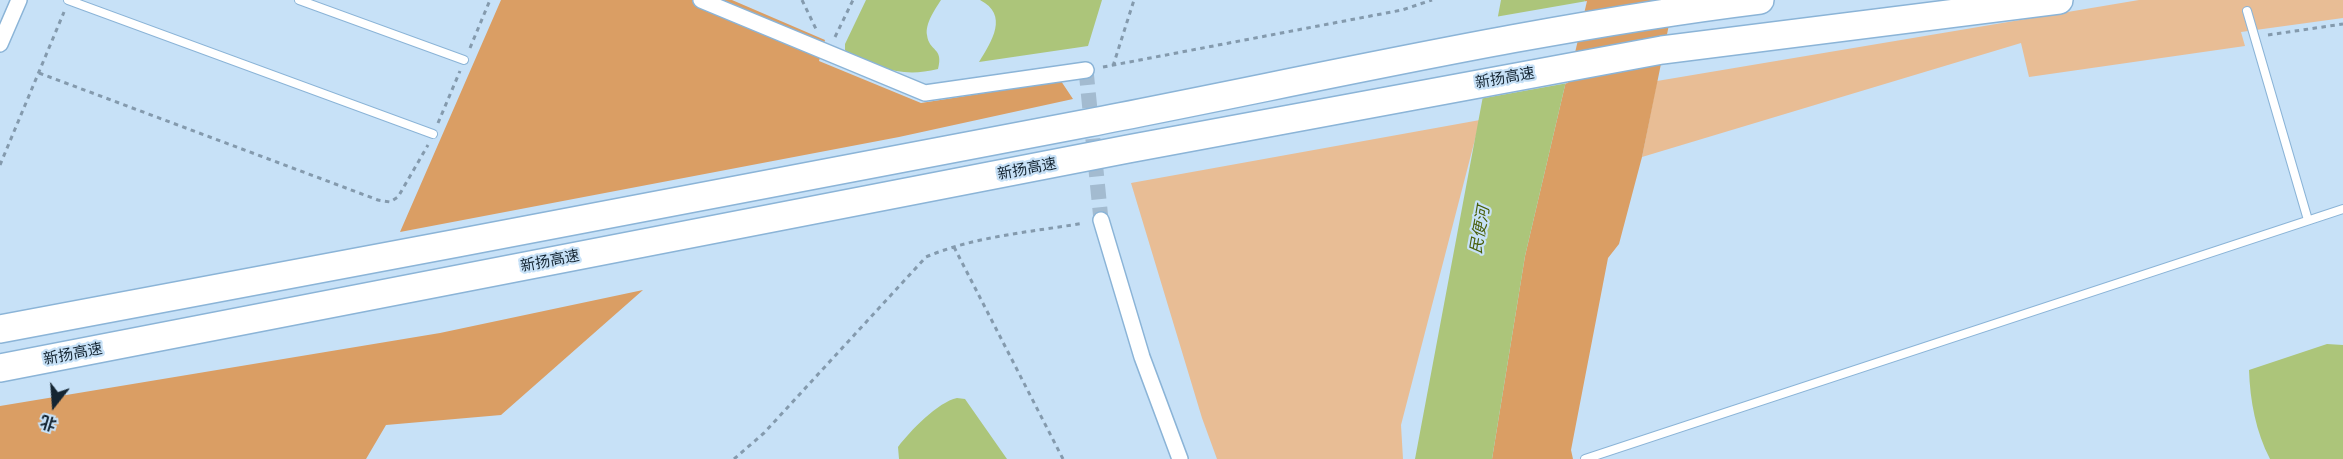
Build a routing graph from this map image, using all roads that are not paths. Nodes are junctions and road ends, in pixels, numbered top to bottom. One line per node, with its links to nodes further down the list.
1 (19, 0): 8 (street)
2 (68, 0): 11 (lane)
3 (299, 0): 9 (lane)
4 (700, 0): 10 (street)
5 (1760, 0): 15 (highway)
6 (2059, 0): 16 (highway, 新扬高速)
7 (2247, 10): 14 (lane)
8 (0, 44)
9 (465, 60)
10 (1086, 69)
11 (433, 134)
12 (2343, 208): 14 (lane)
13 (1101, 220): 17 (street)
14 (2308, 220): 18 (lane)
15 (0, 329)
16 (0, 368)
17 (1180, 459)
18 (1585, 459)

